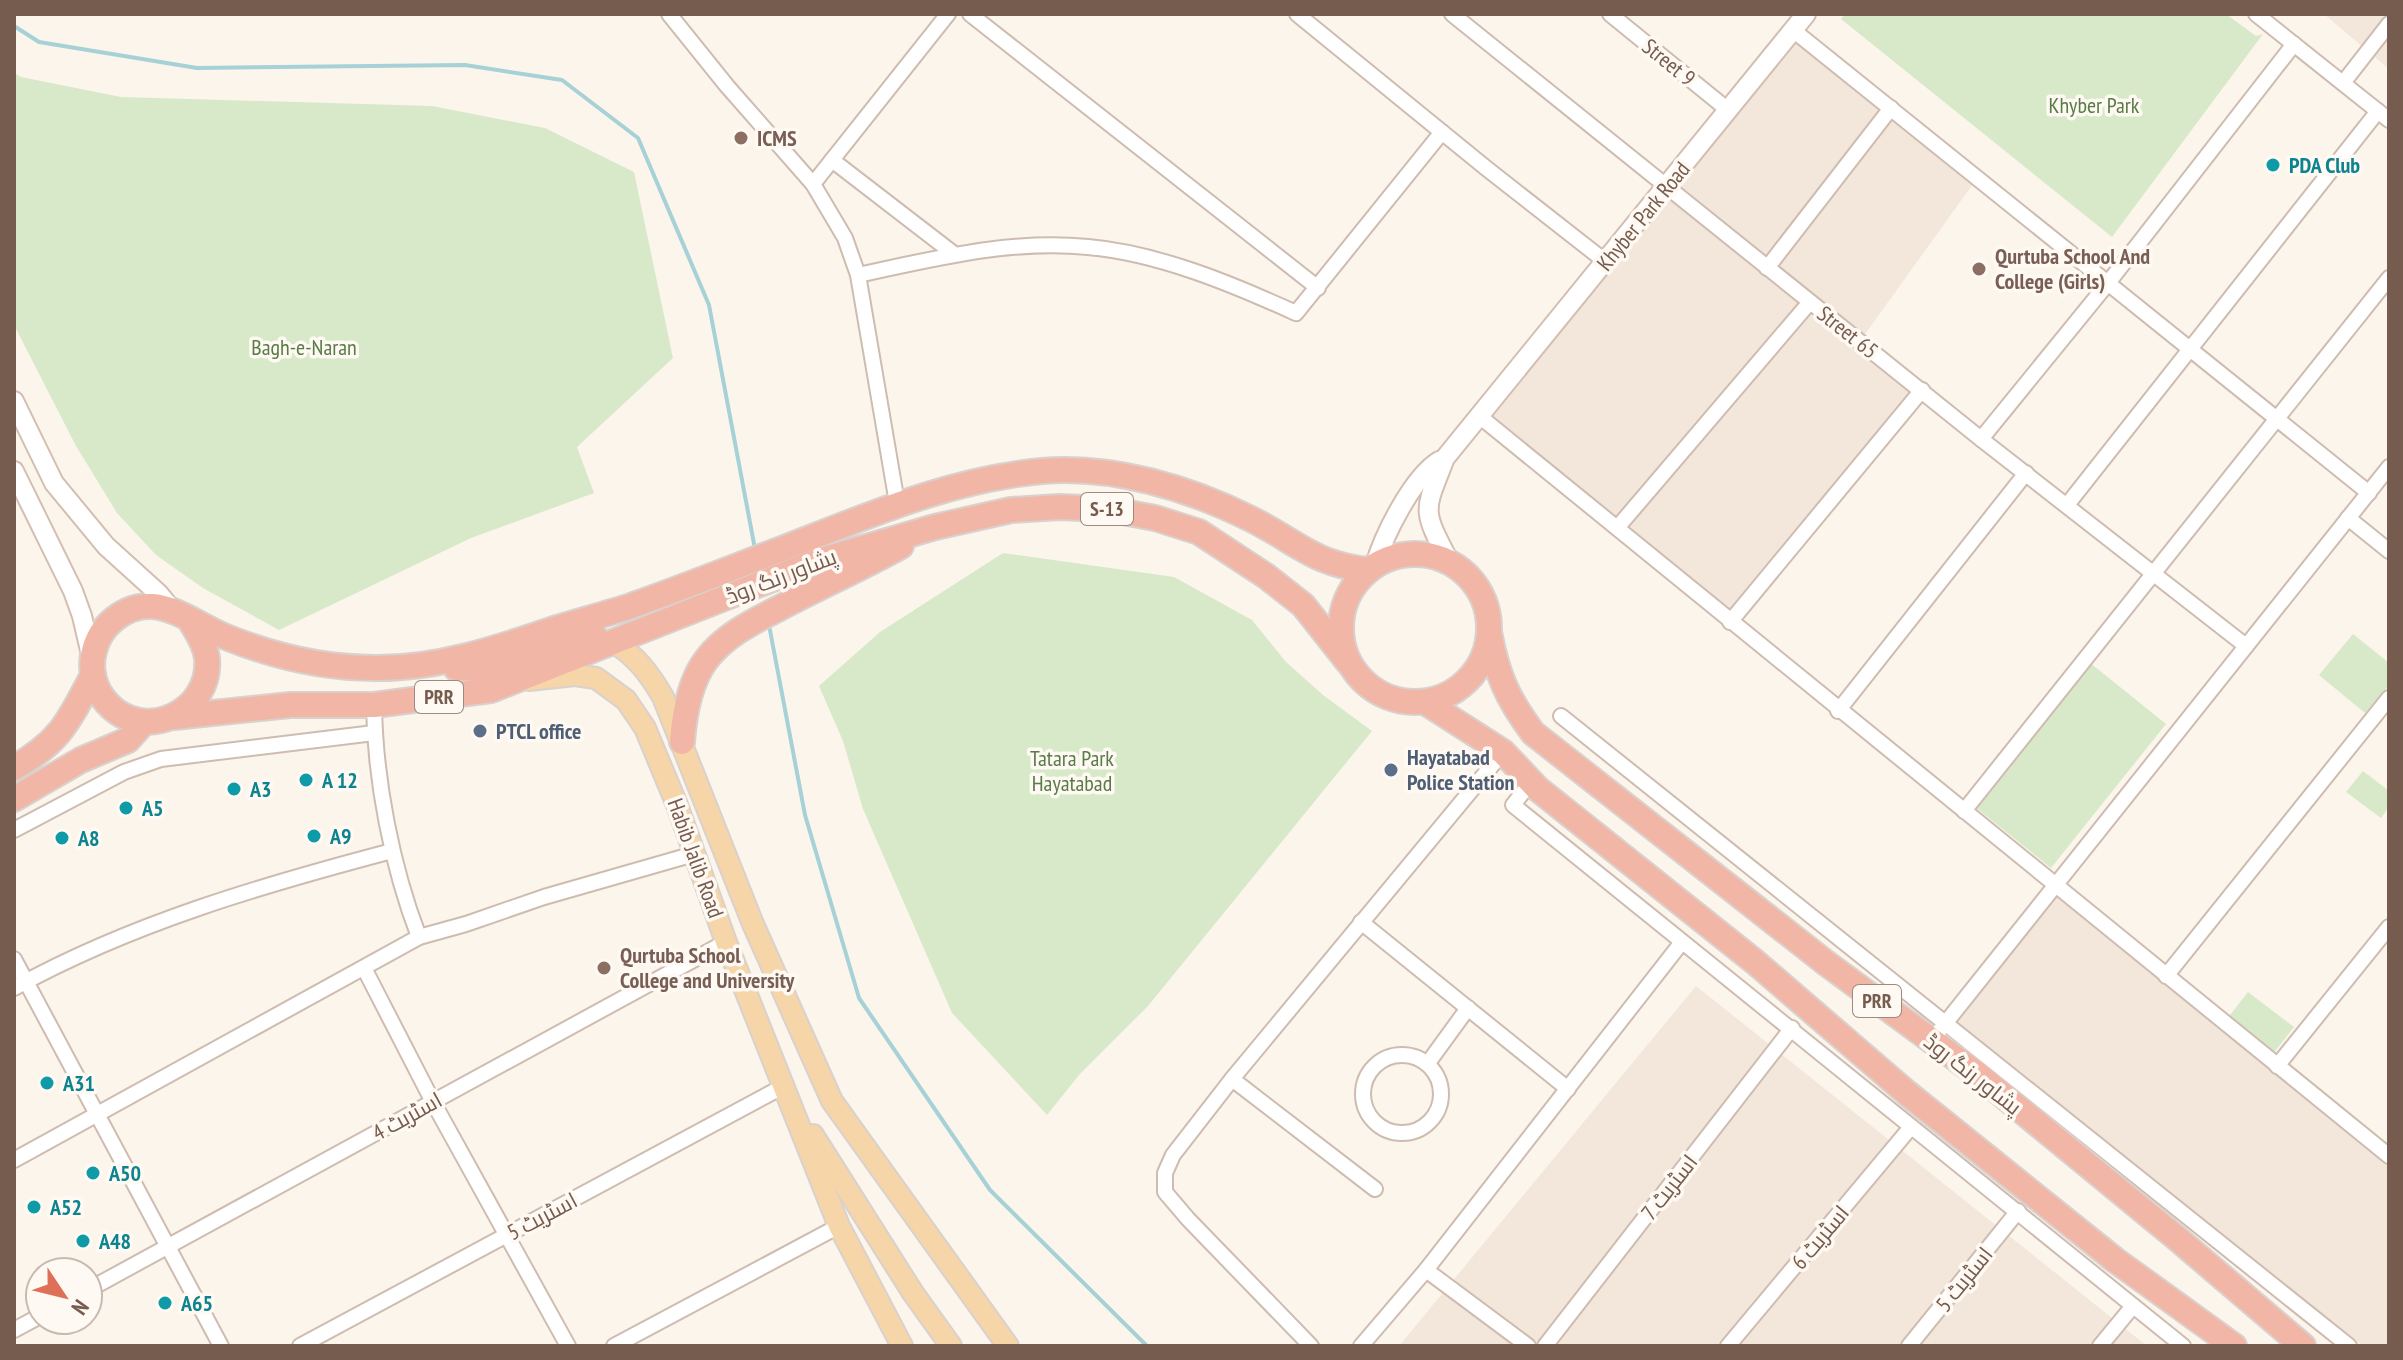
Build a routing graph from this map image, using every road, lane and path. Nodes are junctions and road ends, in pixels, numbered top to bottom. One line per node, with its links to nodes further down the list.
1 (948, 14): 17 (street)
2 (970, 14): 26 (street)
3 (1297, 14): 16 (street)
4 (1452, 14): 19 (street, Street 65)
5 (1610, 14): 14 (street, Street 9)
6 (1806, 14): 10 (street, Khyber Park Road)
7 (2257, 14): 11 (street)
8 (678, 17): 18 (street)
9 (2389, 24): 12 (street)
10 (1793, 30): 13 (street); 14 (street, Khyber Park Road)
11 (2294, 44): 12 (street); 25 (street)
12 (2343, 83): 15 (street)
13 (1891, 108): 22 (street); 25 (street)
14 (1728, 110): 19 (street, Khyber Park Road)
15 (2384, 116): 28 (street)
16 (1442, 132): 21 (street); 26 (street)
17 (832, 160): 18 (street); 20 (street)
18 (813, 184): 23 (street)
19 (1665, 188): 21 (street, Khyber Park Road); 22 (street, Street 65)
20 (954, 254): 23 (street); 26 (street)
21 (1606, 262): 31 (street, Khyber Park Road)
22 (1767, 268): 27 (street, Street 65)
23 (858, 275): 39 (street)
24 (2389, 278): 32 (street)
25 (2108, 283): 28 (street); 33 (street)
26 (1318, 288)
27 (1810, 302): 29 (street, Street 65); 42 (street)
28 (2191, 350): 32 (street); 40 (street)
29 (1922, 390): 33 (street, Street 65); 49 (street)
30 (14, 401): 48 (street)
31 (1478, 415): 34 (street, Khyber Park Road); 42 (street)
32 (2277, 419): 38 (street); 47 (street)
33 (1981, 439): 37 (street, Street 65)
34 (1445, 458): 45 (street); 46 (street)
35 (2389, 467): 38 (street)
36 (14, 471): 55 (street)
37 (2026, 473): 40 (street, Street 65); 60 (street)
38 (2369, 493): 41 (street)
39 (897, 503): 44 (highway, پشاور رنگ روڈ / S-13); 46 (highway, پشاور رنگ روڈ / S-13)
40 (2067, 505): 47 (street, Street 65)
41 (2348, 518): 43 (street); 52 (street)
42 (1617, 528): 49 (street)
43 (2389, 551)
44 (819, 560): 51 (highway, پشاور رنگ روڈ / PRR); 53 (highway, پشاور رنگ روڈ / S-13); 54 (highway, پشاور رنگ روڈ / PRR); 65 (highway)
45 (1449, 561): 46 (highway); 50 (highway)
46 (1371, 568): 53 (highway)
47 (2152, 574): 52 (street, Street 65); 70 (street)
48 (182, 617): 54 (highway, پشاور رنگ روڈ / PRR); 55 (highway); 62 (highway)
49 (1730, 622): 60 (street)
50 (1489, 632): 58 (highway); 86 (highway, پشاور رنگ روڈ / PRR)
51 (612, 641): 54 (highway); 56 (highway, پشاور رنگ روڈ / PRR); 65 (main road)
52 (2246, 646): 74 (street)
53 (1348, 662): 58 (highway)
54 (426, 665)
55 (92, 667): 63 (highway); 67 (highway)
56 (517, 681): 59 (highway, پشاور رنگ روڈ / PRR); 73 (main road, Habib Jalib Road)
57 (2389, 698): 82 (street)
58 (1425, 702): 66 (highway, PRR)
59 (374, 705): 62 (highway, پشاور رنگ روڈ / PRR); 64 (street)
60 (1838, 711): 70 (street)
61 (1561, 716): 86 (street)
62 (174, 717): 63 (highway)
63 (144, 722): 69 (highway)
64 (374, 733): 71 (street); 72 (street)
65 (682, 742): 94 (main road)
66 (1503, 752): 68 (highway, PRR); 75 (street)
67 (14, 768)
68 (1531, 782): 79 (street); 122 (highway, PRR)
69 (14, 799)
70 (1964, 811): 74 (street)
71 (14, 830)
72 (392, 851): 77 (street); 83 (street)
73 (694, 854): 77 (street); 78 (main road, Habib Jalib Road)
74 (2056, 885): 82 (street); 86 (street)
75 (1361, 922): 84 (street); 89 (street)
76 (2389, 927): 88 (street)
77 (419, 937): 81 (street)
78 (726, 942): 90 (main road, Habib Jalib Road); 92 (street, اسٹریٹ 4)
79 (1682, 942): 85 (street); 91 (street)
80 (14, 959): 83 (street)
81 (364, 968): 92 (street); 93 (street)
82 (2166, 976): 88 (street)
83 (20, 984): 93 (street)
84 (1468, 1008): 87 (street); 91 (street)
85 (1792, 1028): 95 (street); 117 (street, اسٹریٹ 7)
86 (1937, 1032): 123 (highway, پشاور رنگ روڈ / PRR); 124 (street)
87 (1428, 1063): 87 (street)
88 (2277, 1066): 97 (street)
89 (1232, 1079): 99 (street); 114 (street)
90 (784, 1086): 96 (main road); 101 (main road, Habib Jalib Road); 102 (street, اسٹریٹ 5)
91 (1568, 1089): 104 (street)
92 (433, 1102): 102 (street); 103 (street, اسٹریٹ 4)
93 (97, 1115): 98 (street); 103 (street)
94 (845, 1120): 96 (main road); 113 (main road)
95 (1911, 1127): 100 (street); 118 (street, اسٹریٹ 6)
96 (818, 1143): 107 (main road)
97 (2388, 1153)
98 (14, 1160)
99 (1375, 1189)
100 (2018, 1211): 106 (street); 119 (street, اسٹریٹ 5)
101 (839, 1226): 111 (street); 112 (main road, Habib Jalib Road)
102 (507, 1234): 109 (street, اسٹریٹ 5); 110 (street)
103 (167, 1247): 105 (street, اسٹریٹ 4); 108 (street)
104 (1426, 1270): 115 (street); 116 (street)
105 (104, 1281)
106 (2133, 1306): 120 (street); 121 (street)
107 (948, 1345)
108 (221, 1346)
109 (300, 1346)
110 (568, 1346)
111 (614, 1346)
112 (902, 1346)
113 (1008, 1346)
114 (1311, 1346)
115 (1361, 1346)
116 (1528, 1346)
117 (1545, 1346)
118 (1728, 1346)
119 (1909, 1346)
120 (2100, 1346)
121 (2183, 1346)
122 (2234, 1346)
123 (2303, 1346)
124 (2349, 1346)

